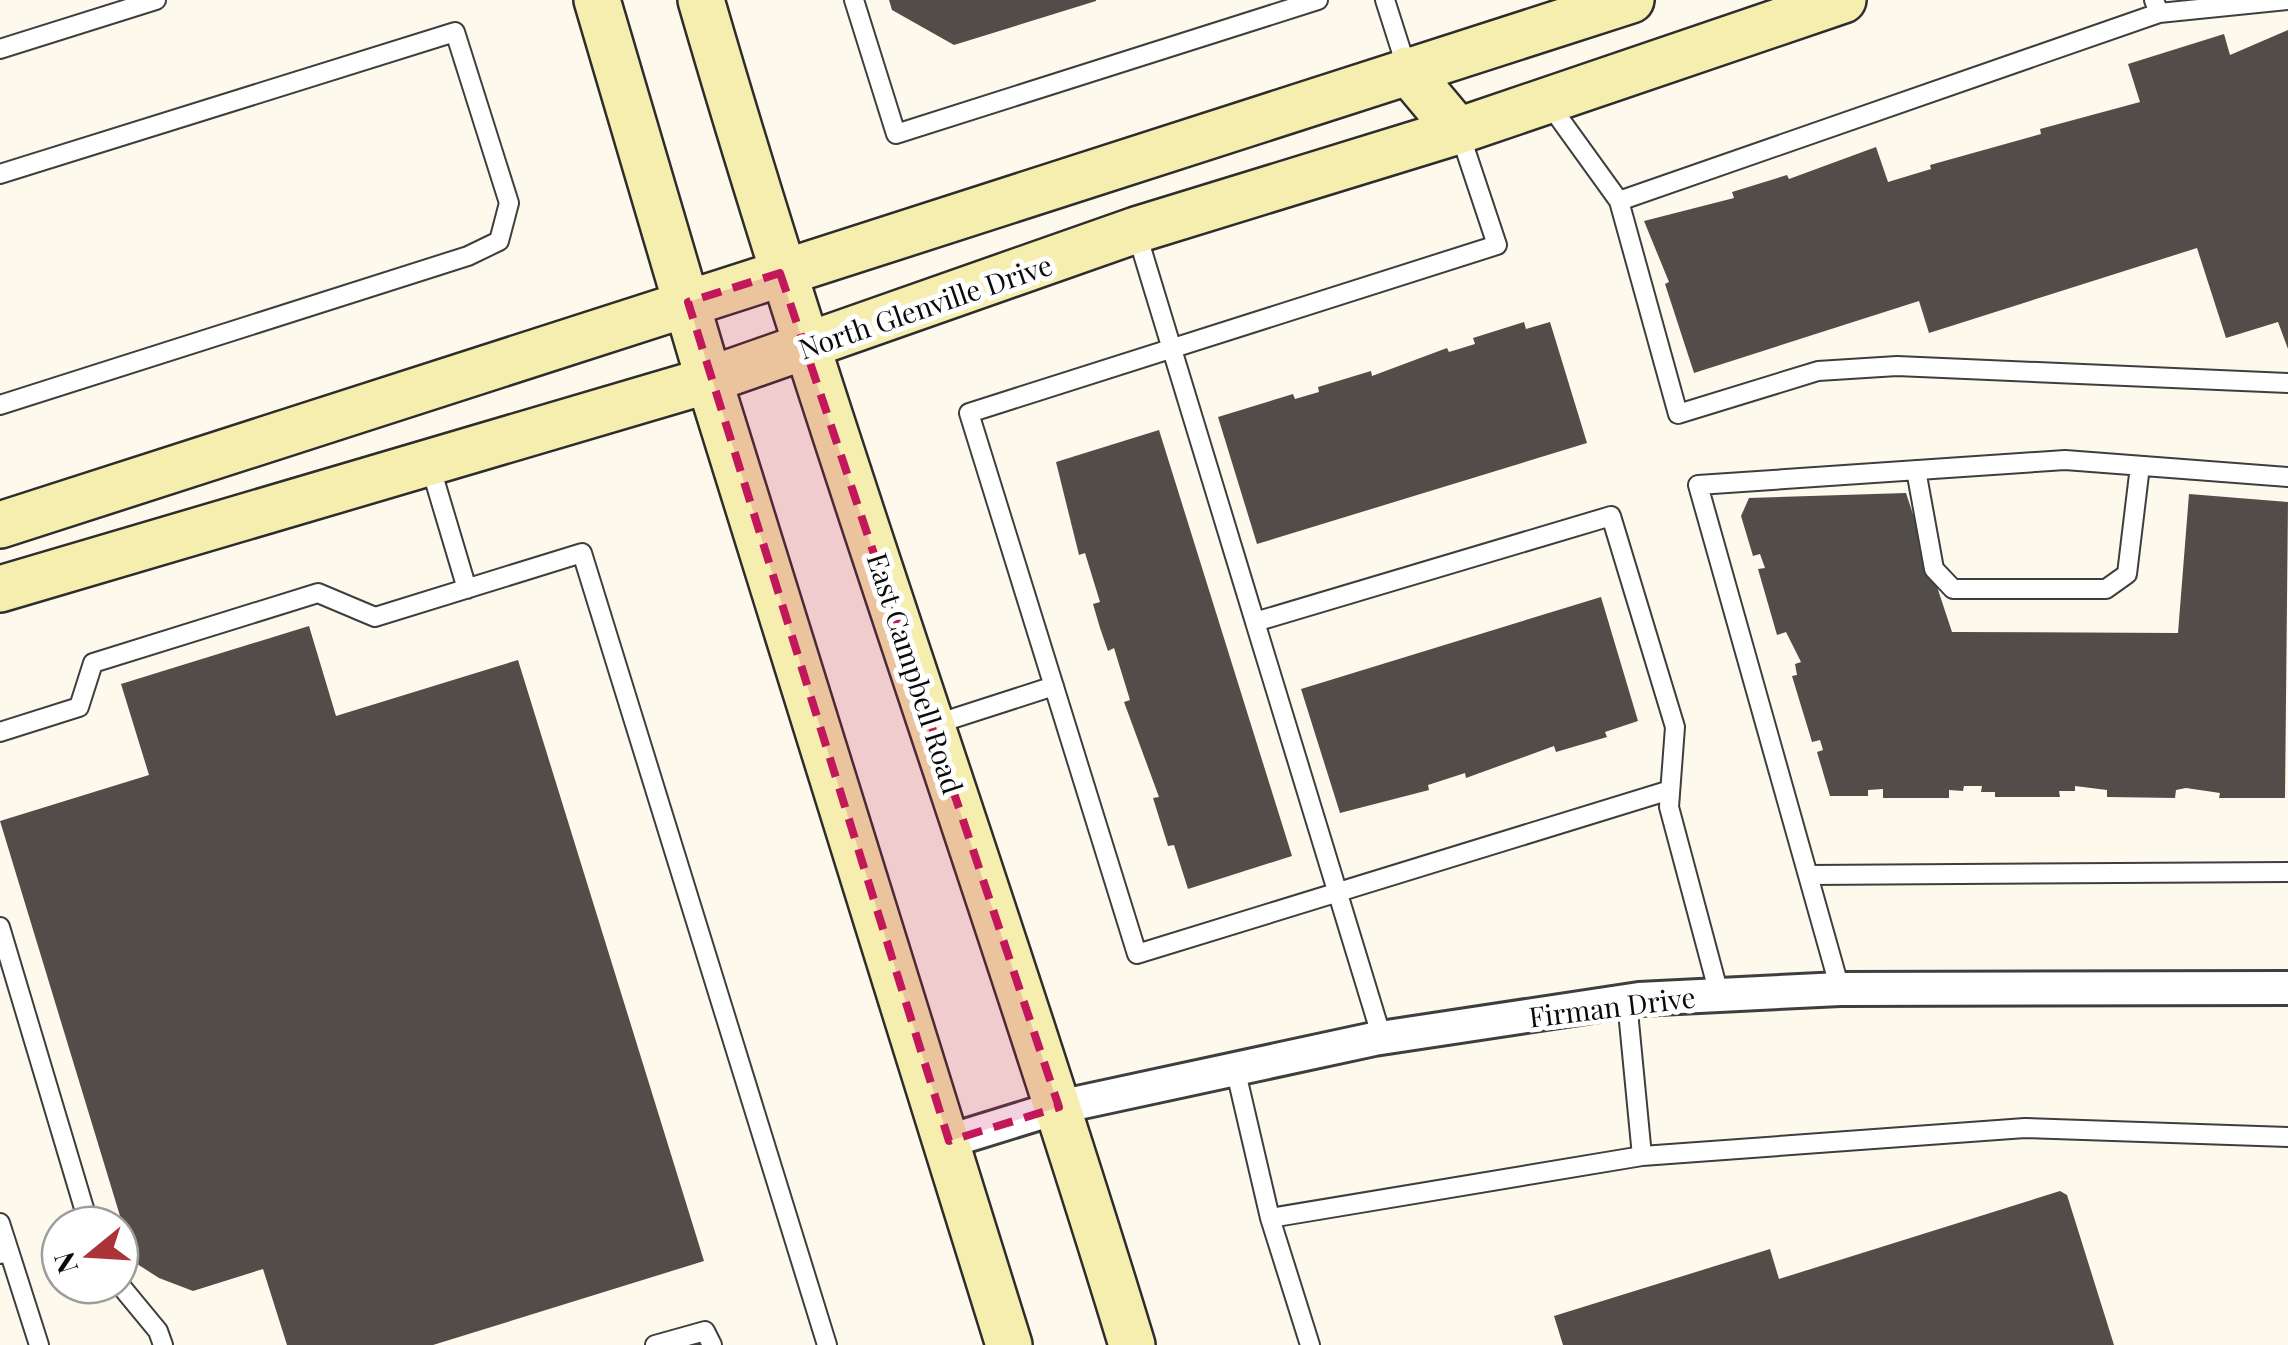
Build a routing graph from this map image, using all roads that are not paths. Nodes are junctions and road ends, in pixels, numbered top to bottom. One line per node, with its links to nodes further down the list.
1 (156, 0): 11 (lane)
2 (597, 0): 19 (street)
3 (700, 0): 18 (street, East Campbell Road)
4 (854, 0): 5 (lane)
5 (1318, 0)
6 (1385, 0): 12 (lane)
7 (1630, 0): 12 (street)
8 (1843, 0): 13 (street, North Glenville Drive)
9 (2288, 0): 10 (lane)
10 (2156, 7): 16 (lane)
11 (0, 49)
12 (1407, 70): 14 (street); 18 (street)
13 (1546, 101): 14 (street, North Glenville Drive); 16 (lane)
14 (1458, 131): 17 (street, North Glenville Drive); 20 (lane)
15 (0, 174): 24 (lane)
16 (1619, 201): 23 (lane)
17 (1136, 230): 20 (lane); 21 (street, North Glenville Drive)
18 (780, 273): 19 (street); 21 (street, East Campbell Road)
19 (688, 302): 22 (street); 29 (street)
20 (1171, 347): 32 (lane); 33 (lane)
21 (808, 348): 22 (street, North Glenville Drive); 34 (street, East Campbell Road)
22 (709, 380): 25 (street, North Glenville Drive); 49 (street)
23 (2288, 383)
24 (0, 405)
25 (430, 464): 30 (street, North Glenville Drive); 31 (lane)
26 (2140, 466): 27 (lane); 27 (lane); 28 (lane)
27 (1916, 470): 38 (lane)
28 (2288, 476)
29 (0, 525)
30 (0, 589)
31 (467, 589): 35 (lane); 60 (lane)
32 (1255, 622): 36 (lane); 39 (lane)
33 (1054, 686): 34 (lane); 39 (lane)
34 (933, 726): 47 (street, East Campbell Road)
35 (0, 732)
36 (1670, 790): 39 (lane); 43 (lane)
37 (2288, 872): 38 (lane)
38 (1810, 875): 42 (lane)
39 (1338, 892): 45 (lane)
40 (0, 927): 51 (lane)
41 (2288, 988): 42 (street, Firman Drive)
42 (1840, 989): 43 (street, Firman Drive)
43 (1720, 994): 44 (street, Firman Drive)
44 (1627, 1002): 45 (street, Firman Drive); 50 (lane)
45 (1382, 1038): 46 (street, Firman Drive)
46 (1235, 1068): 47 (street, Firman Drive); 52 (lane)
47 (1059, 1107): 49 (street, Firman Drive); 62 (street, East Campbell Road)
48 (2288, 1136): 50 (lane)
49 (949, 1141): 61 (street)
50 (1642, 1156): 52 (lane)
51 (83, 1205)
52 (1270, 1218): 63 (lane)
53 (0, 1223): 54 (lane)
54 (4, 1253): 56 (lane)
55 (137, 1305): 57 (lane)
56 (39, 1345)
57 (162, 1345)
58 (655, 1345): 59 (lane)
59 (712, 1345)
60 (828, 1345)
61 (1009, 1345)
62 (1132, 1345)
63 (1310, 1345)

